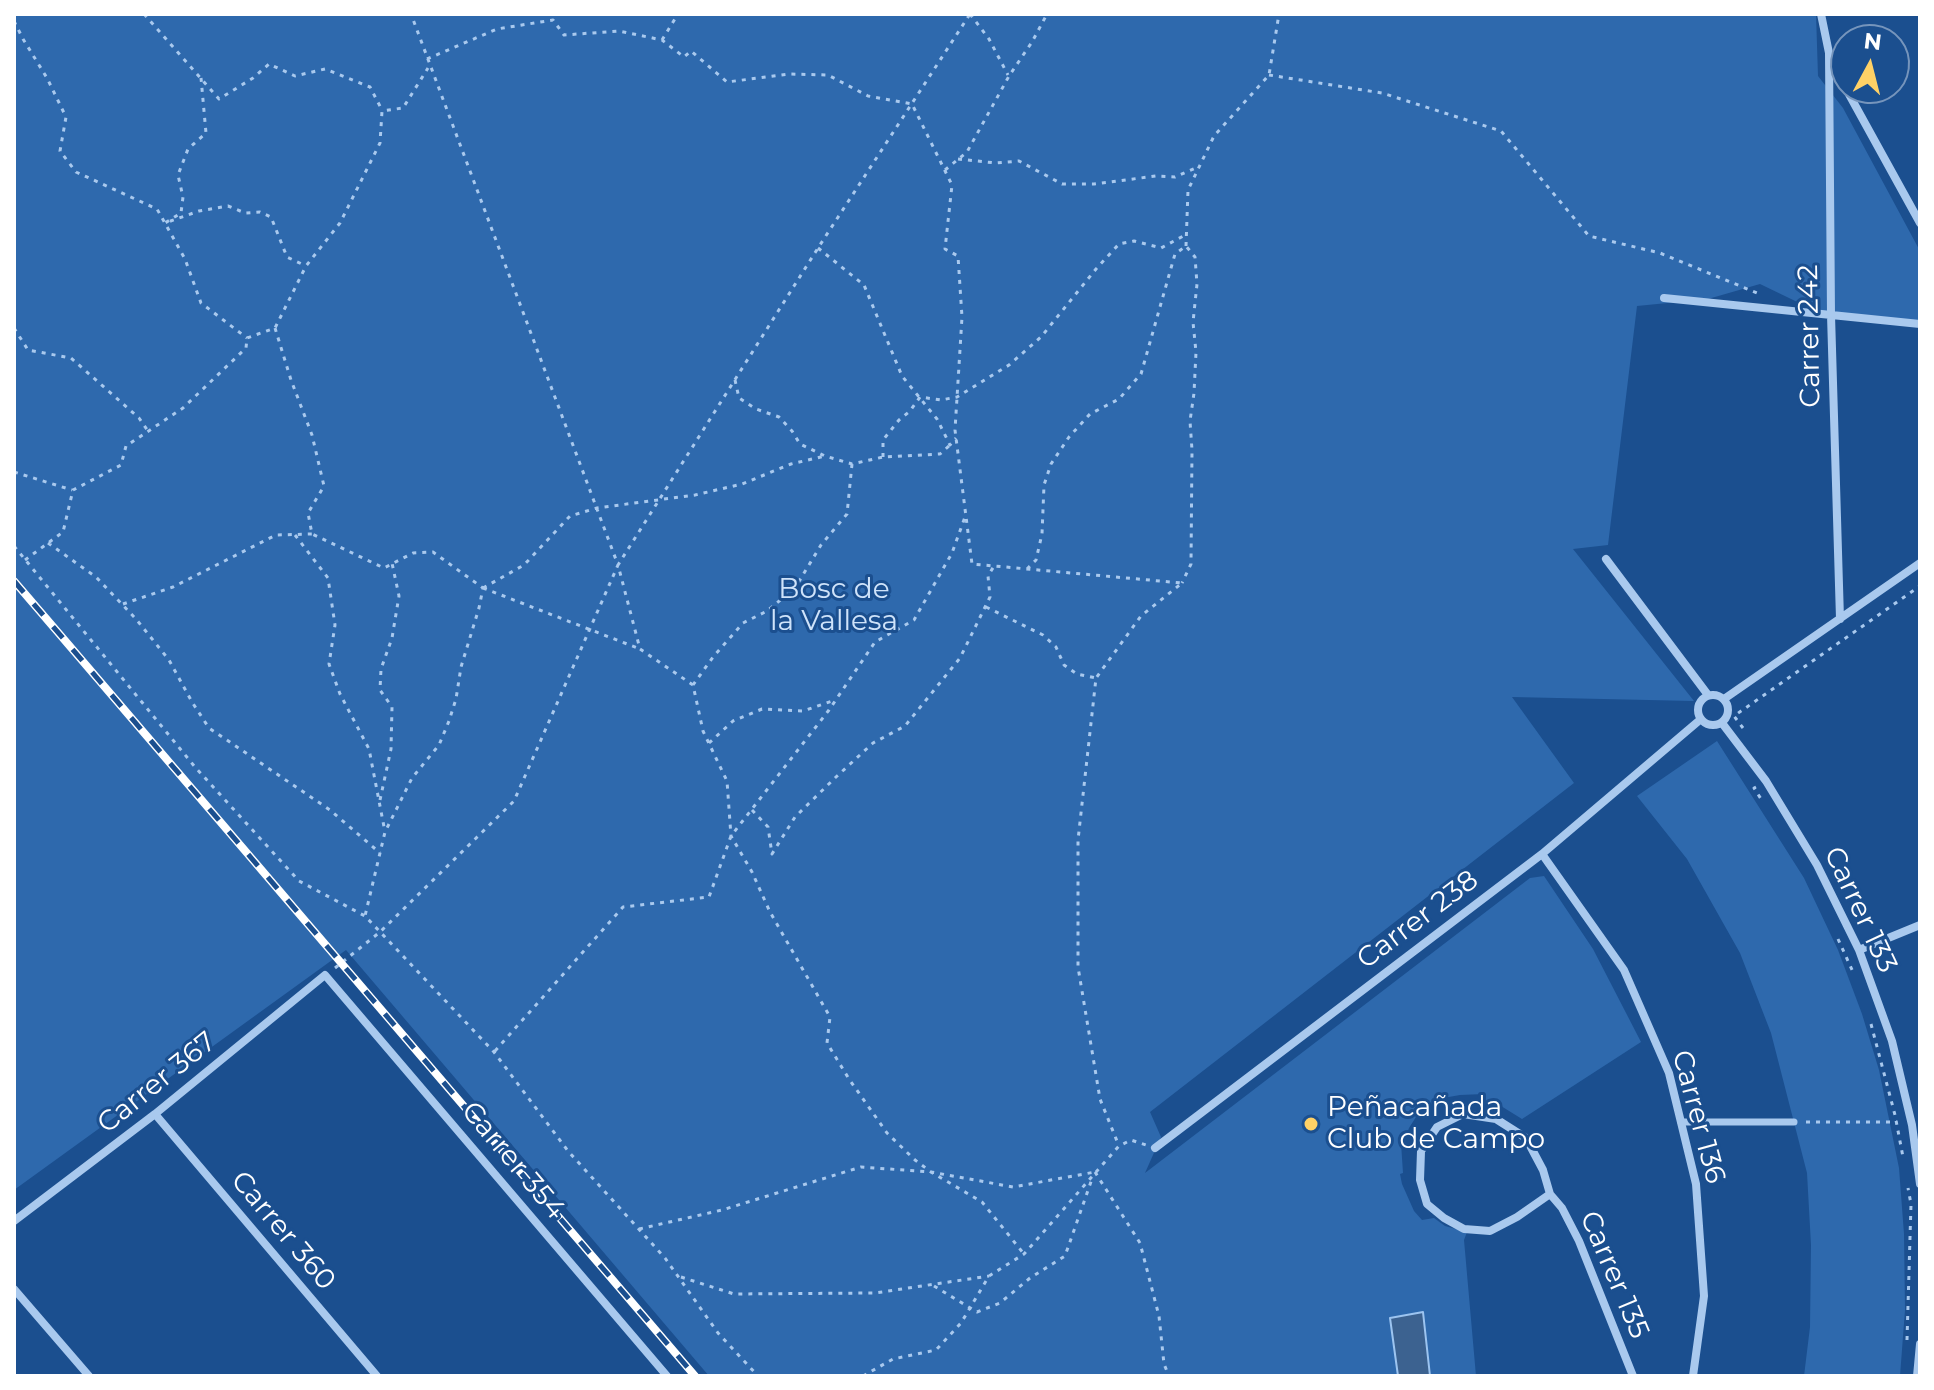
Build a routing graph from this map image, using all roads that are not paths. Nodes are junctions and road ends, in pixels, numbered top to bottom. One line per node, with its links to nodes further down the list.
1 (1821, 14): 2 (street)
2 (1829, 53): 3 (street); 5 (street, Carrer 242)
3 (1920, 223)
4 (1664, 298): 5 (street)
5 (1831, 315): 6 (street); 9 (street, Carrer 242)
6 (1920, 324)
7 (1606, 559): 10 (street)
8 (1920, 563): 9 (street)
9 (1840, 619): 11 (street)
10 (1708, 695): 11 (street); 12 (street)
11 (1724, 699): 13 (street)
12 (1701, 719): 13 (street); 14 (street, Carrer 238)
13 (1722, 723): 16 (street, Carrer 133)
14 (1542, 854): 19 (street, Carrer 136); 21 (street, Carrer 238)
15 (1920, 925): 16 (street)
16 (1859, 950): 22 (street, Carrer 133)
17 (325, 975): 18 (street, Carrer 367); 29 (street, Carrer 354)
18 (155, 1114): 24 (street, Carrer 367); 28 (street, Carrer 360)
19 (1681, 1122): 20 (street); 31 (street, Carrer 136)
20 (1794, 1122)
21 (1155, 1148)
22 (1920, 1184)
23 (1550, 1194): 23 (street, Carrer 135); 30 (street, Carrer 135)
24 (14, 1221)
25 (14, 1289): 27 (street)
26 (1920, 1344): 32 (street)
27 (89, 1376)
28 (377, 1376)
29 (667, 1376)
30 (1633, 1376)
31 (1693, 1376)
32 (1917, 1376)

